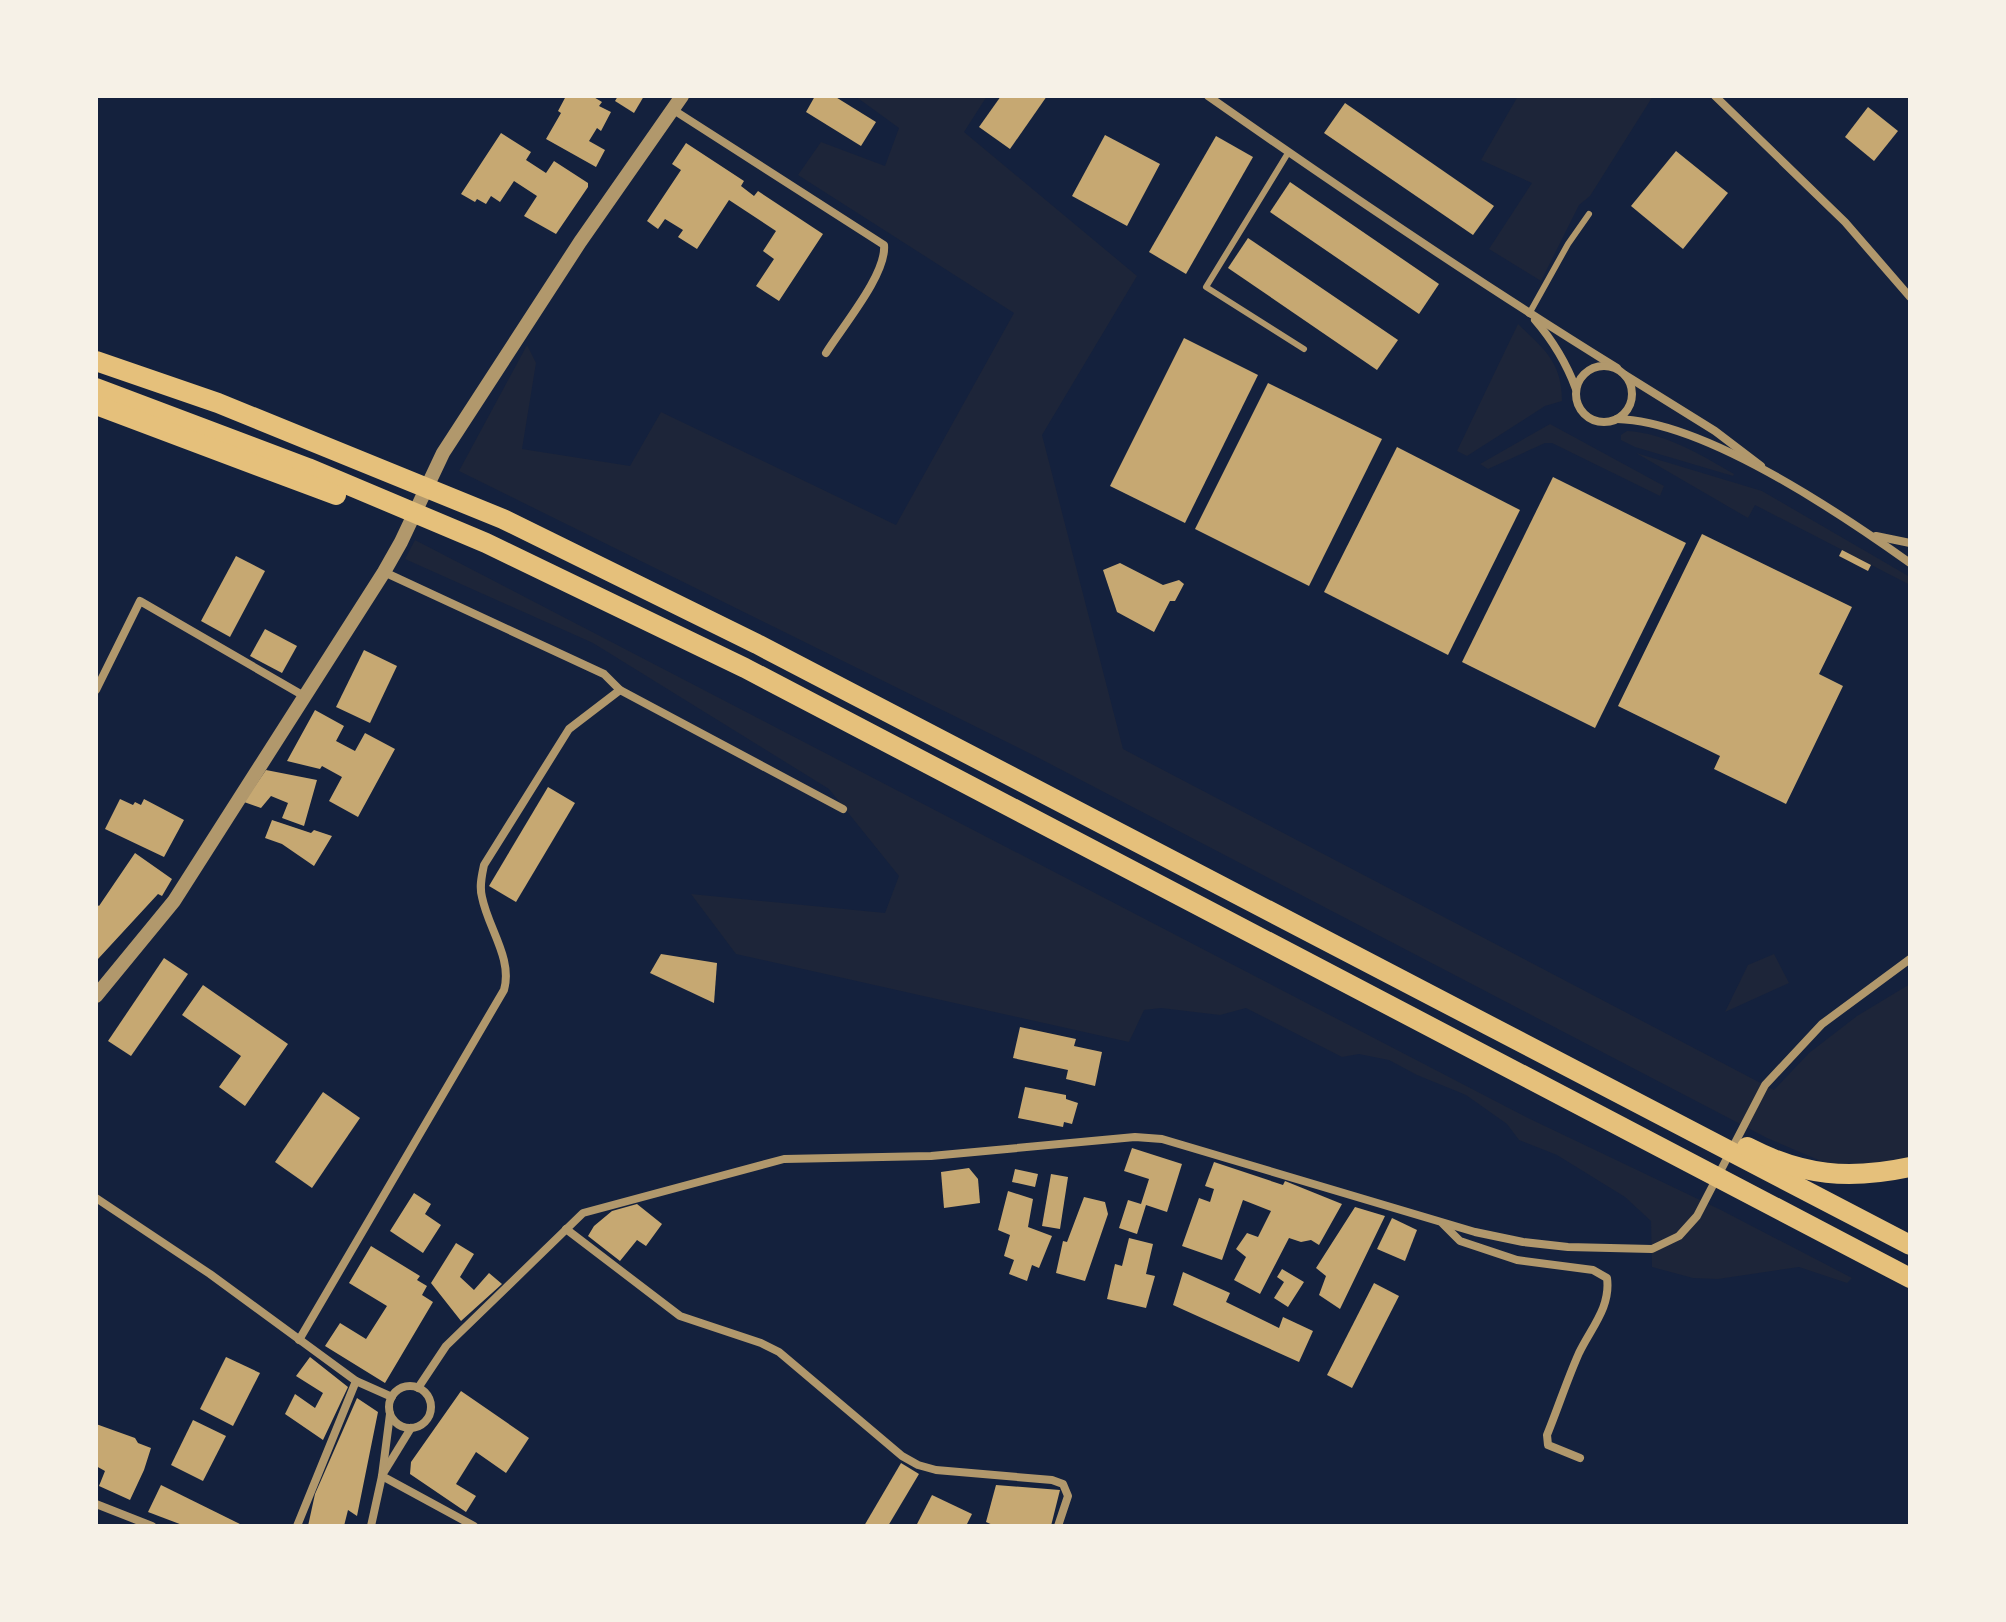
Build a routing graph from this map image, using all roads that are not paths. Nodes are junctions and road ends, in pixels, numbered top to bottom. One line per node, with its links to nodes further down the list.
1 (682, 96): 4 (street)
2 (1209, 96): 5 (street)
3 (1715, 96): 7 (street)
4 (672, 109): 10 (street); 23 (street)
5 (1288, 153): 8 (street); 9 (lane)
6 (1589, 214): 8 (lane)
7 (1910, 297)
8 (1529, 314): 12 (street); 15 (street)
9 (1304, 349)
10 (826, 353)
11 (96, 361): 28 (highway)
12 (1617, 368): 13 (street); 15 (street)
13 (1625, 375): 17 (street); 18 (street)
14 (96, 388): 20 (highway)
15 (1576, 389): 17 (street)
16 (96, 405): 20 (highway)
17 (1617, 419): 18 (street)
18 (1778, 478): 19 (street)
19 (1871, 535): 21 (street); 22 (street)
20 (486, 543): 36 (highway)
21 (1910, 543)
22 (1910, 563)
23 (384, 572): 25 (street); 26 (street)
24 (96, 690): 26 (street)
25 (620, 690): 27 (street); 37 (street)
26 (304, 696): 30 (street)
27 (843, 809)
28 (1328, 940): 31 (highway); 35 (highway)
29 (1910, 961): 33 (street)
30 (96, 996)
31 (1910, 1167)
32 (96, 1198): 37 (street)
33 (1440, 1221): 34 (street); 43 (street)
34 (566, 1229): 39 (street); 50 (street)
35 (1910, 1245)
36 (1910, 1278)
37 (299, 1340): 38 (street)
38 (356, 1381): 40 (street); 47 (street)
39 (418, 1388): 40 (street); 42 (street)
40 (392, 1397): 41 (street)
41 (390, 1414): 42 (street); 44 (street)
42 (411, 1428): 44 (street)
43 (1580, 1458)
44 (382, 1476): 48 (street); 49 (street)
45 (96, 1504): 46 (street)
46 (152, 1526)
47 (297, 1526)
48 (371, 1526)
49 (474, 1526)
50 (1058, 1526)

